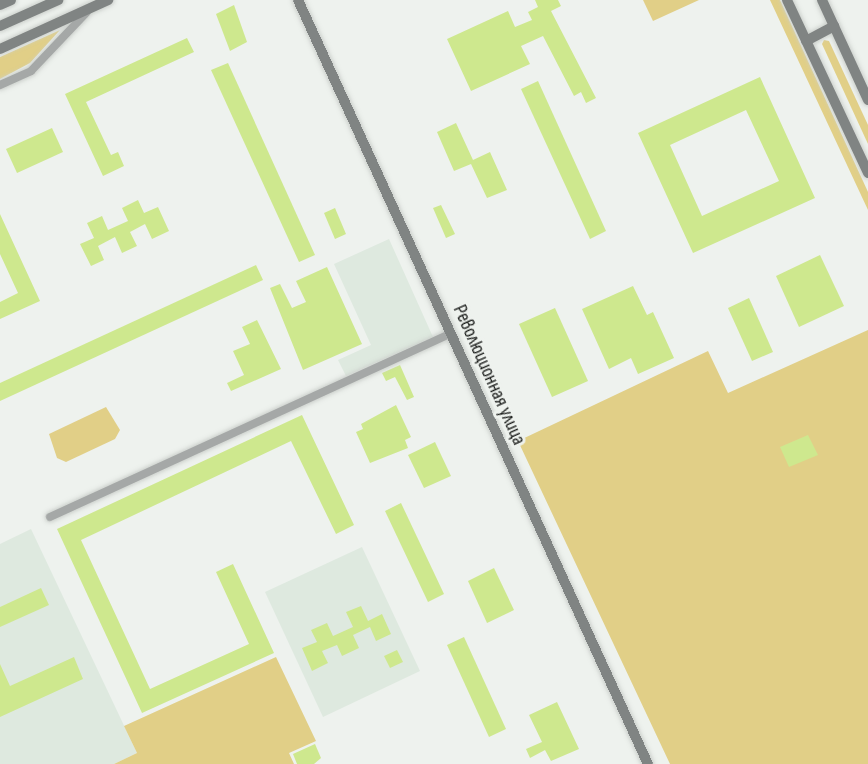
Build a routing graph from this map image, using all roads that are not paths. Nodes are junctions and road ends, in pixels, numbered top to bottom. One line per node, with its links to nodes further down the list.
1 (11, 0): 7 (main road)
2 (58, 0): 9 (main road)
3 (108, 0): 8 (main road)
4 (298, 0): 16 (main road, Революционная улица)
5 (787, 0): 11 (main road)
6 (822, 0): 10 (main road)
7 (0, 5)
8 (92, 8): 12 (main road); 13 (street)
9 (0, 26)
10 (834, 26): 11 (main road); 14 (main road)
11 (806, 41): 15 (main road)
12 (0, 50)
13 (0, 85)
14 (868, 100)
15 (868, 173)
16 (450, 334): 17 (street); 18 (main road, Революционная улица)
17 (50, 517)
18 (648, 764)

